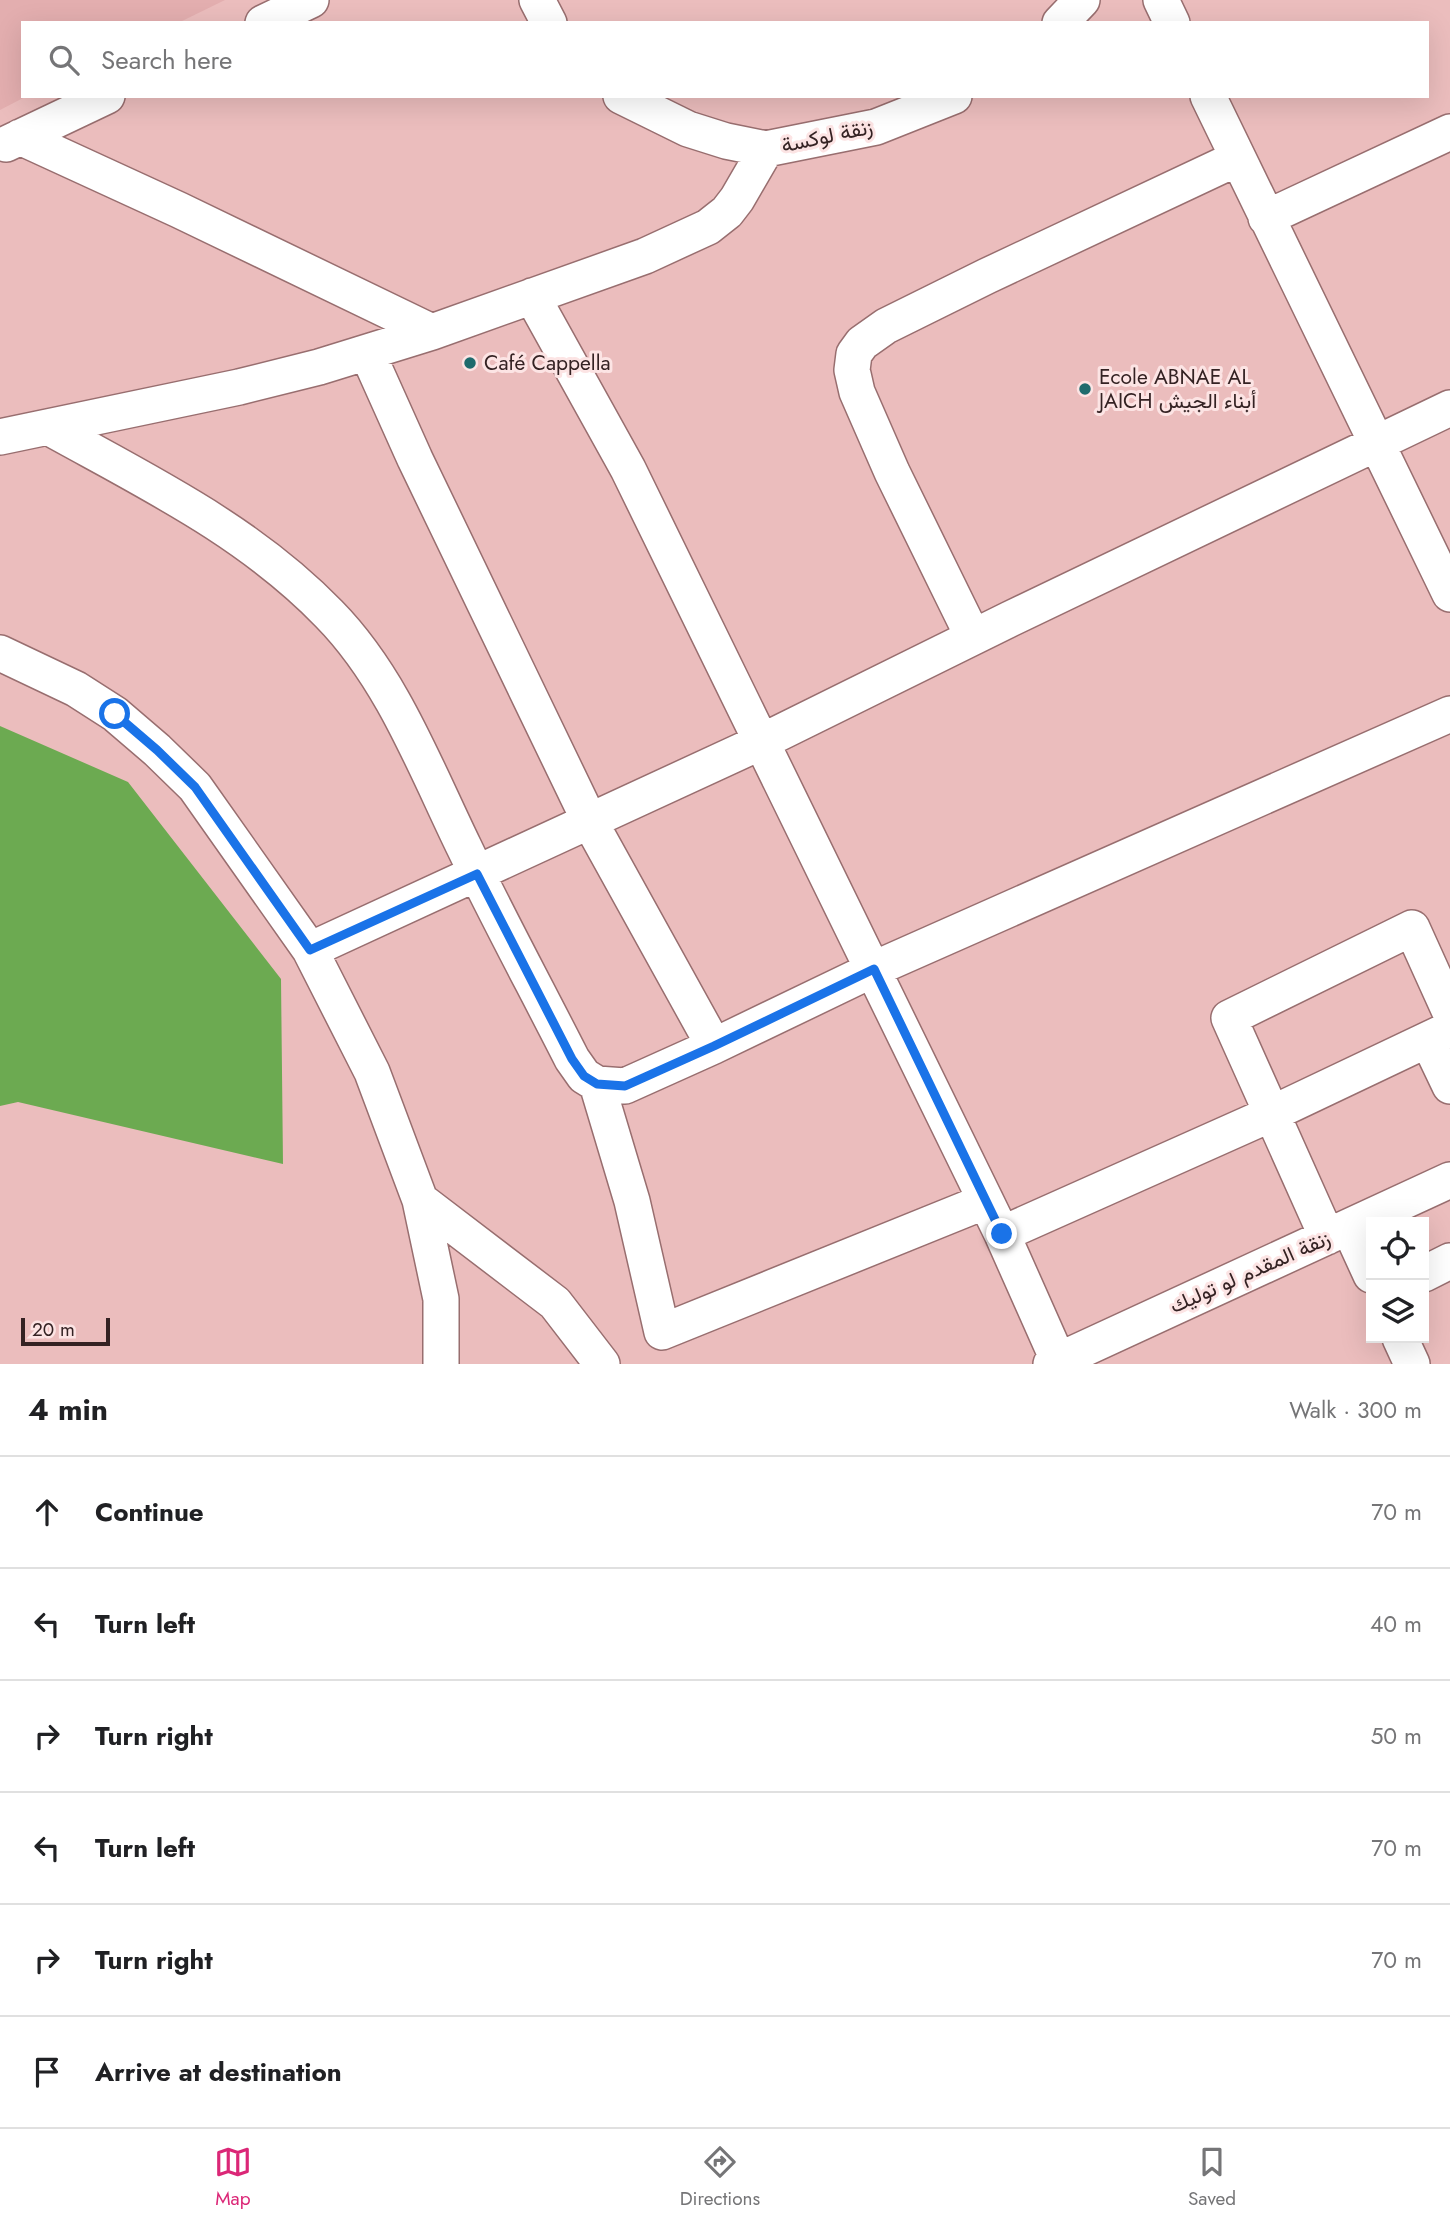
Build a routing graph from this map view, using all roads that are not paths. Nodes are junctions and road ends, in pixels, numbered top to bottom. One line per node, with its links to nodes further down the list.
1 (311, 0): 5 (street)
2 (537, 0): 6 (street)
3 (1082, 0): 7 (street)
4 (1161, 0): 8 (street)
5 (267, 21)
6 (548, 21)
7 (1062, 21)
8 (1171, 21)
9 (103, 98): 14 (street)
10 (625, 98): 15 (street, زنقة لوكسة)
11 (949, 98): 15 (street, زنقة لوكسة)
12 (1209, 98): 16 (street)
13 (1450, 132): 17 (street)
14 (10, 142): 19 (street)
15 (766, 149): 18 (street)
16 (1238, 158): 17 (street); 26 (street)
17 (1266, 218): 24 (street)
18 (532, 296): 19 (street); 29 (street)
19 (432, 332): 20 (street)
20 (366, 352): 22 (street); 30 (street)
21 (1450, 408): 24 (street)
22 (48, 427): 23 (street); 31 (street)
23 (0, 437)
24 (1377, 443): 25 (street); 26 (street)
25 (1450, 594)
26 (973, 637): 29 (street)
27 (0, 653): 32 (street)
28 (1449, 717): 33 (street)
29 (761, 741): 30 (street); 33 (street)
30 (590, 822): 31 (street); 36 (street)
31 (477, 874): 32 (street); 37 (street)
32 (310, 950): 41 (street)
33 (874, 969): 36 (street); 42 (street)
34 (1450, 1012): 39 (street)
35 (1439, 1035): 38 (street); 39 (street)
36 (714, 1046): 37 (street)
37 (597, 1084): 42 (street)
38 (1450, 1086)
39 (1271, 1114): 43 (street); 44 (street)
40 (1450, 1180): 43 (street, زنقة المقدم لو توليك)
41 (421, 1200): 50 (street); 51 (street)
42 (986, 1201): 44 (street)
43 (1338, 1232): 46 (street); 49 (street, زنقة المقدم لو توليك)
44 (1002, 1234): 49 (street)
45 (1450, 1261): 47 (street)
46 (1366, 1268)
47 (1429, 1272)
48 (1402, 1343): 52 (street)
49 (1055, 1362)
50 (441, 1364)
51 (601, 1364)
52 (1412, 1364)

